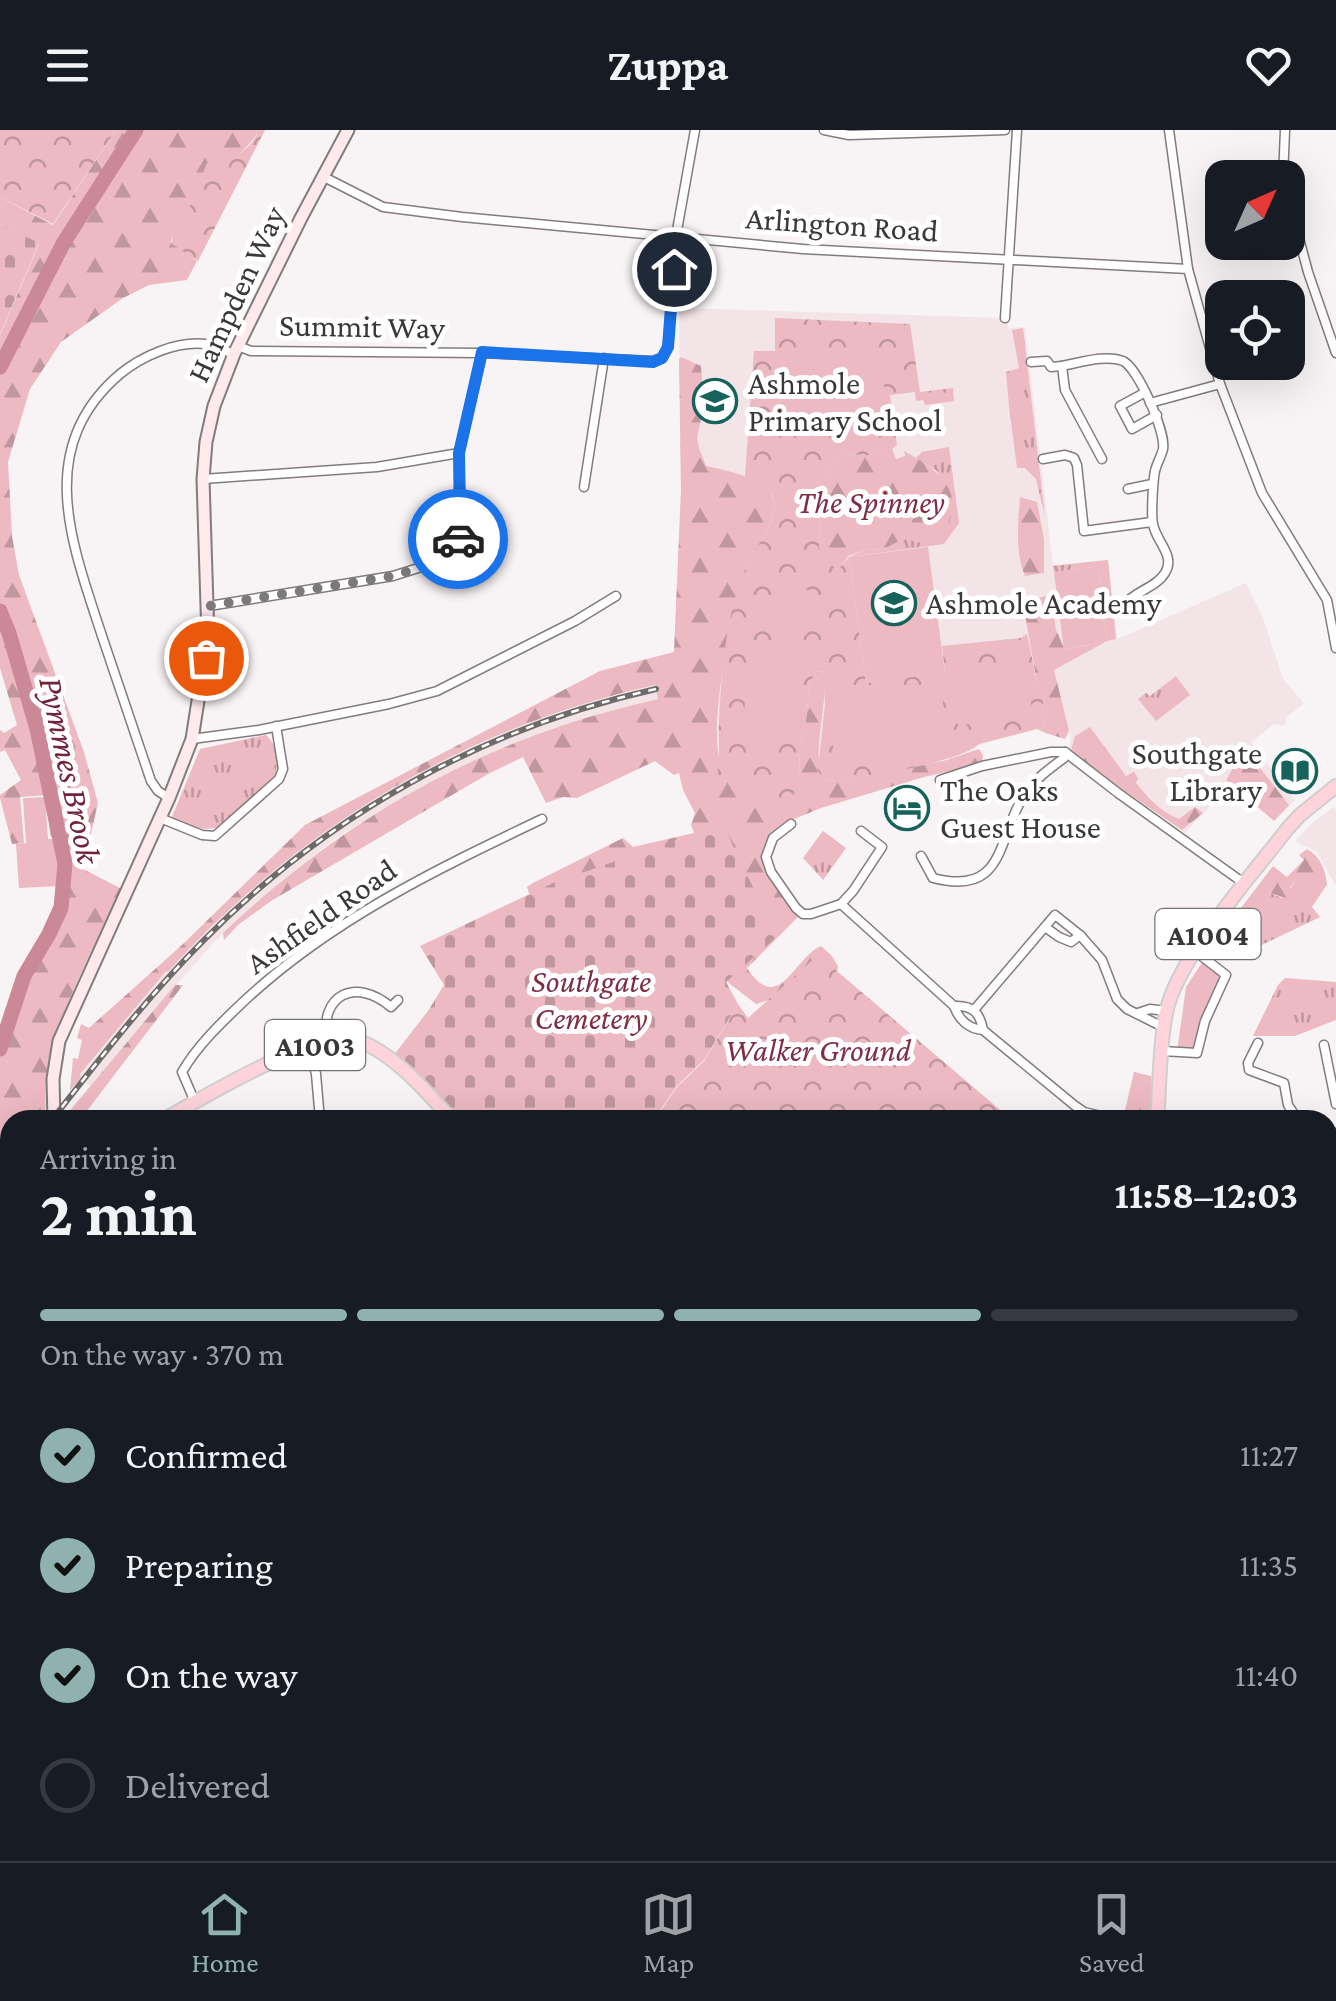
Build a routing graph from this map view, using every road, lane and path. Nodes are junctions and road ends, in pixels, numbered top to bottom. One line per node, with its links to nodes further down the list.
1 (348, 130): 9 (street, Hampden Way)
2 (695, 130): 10 (street)
3 (824, 130): 4 (street)
4 (1005, 130)
5 (1017, 130): 11 (street)
6 (1169, 130): 13 (street)
7 (1285, 130): 8 (street)
8 (1284, 160)
9 (322, 176): 10 (street, Arlington Road); 15 (street, Hampden Way)
10 (676, 236): 11 (street, Arlington Road); 18 (street, Summit Way)
11 (1010, 260): 13 (street, Arlington Road); 14 (street)
12 (1305, 260): 17 (street)
13 (1188, 269): 21 (street)
14 (1005, 318)
15 (236, 350): 16 (street, Summit Way); 28 (street, Hampden Way); 42 (street, Summit Way)
16 (482, 352): 18 (street, Summit Way); 25 (street)
17 (1336, 353)
18 (604, 358): 30 (street)
19 (1031, 362): 20 (street)
20 (1062, 366): 22 (street); 27 (street)
21 (1220, 384): 23 (street); 36 (street)
22 (1144, 393): 23 (street); 24 (street)
23 (1150, 403): 24 (street)
24 (1156, 416): 29 (street)
25 (459, 453): 28 (street); 34 (street)
26 (1042, 459): 32 (street)
27 (1102, 459)
28 (202, 480): 34 (street, Hampden Way)
29 (1152, 484): 31 (street); 32 (street)
30 (584, 488)
31 (1128, 489)
32 (1152, 522): 35 (street)
33 (616, 596): 37 (street)
34 (209, 606): 38 (street, Hampden Way)
35 (1123, 606)
36 (1336, 648)
37 (276, 726): 38 (street); 43 (street)
38 (192, 739): 42 (street, Hampden Way)
39 (1065, 752): 40 (street); 47 (street); 48 (street)
40 (940, 780)
41 (1336, 786): 48 (main road, A1004)
42 (169, 798): 43 (street, Hampden Way)
43 (160, 818): 67 (street, Hampden Way)
44 (542, 819): 65 (street, Ashfield Road)
45 (791, 824): 49 (street)
46 (861, 831): 49 (street)
47 (921, 856)
48 (1245, 884): 52 (main road, A1004)
49 (841, 904): 54 (street)
50 (1044, 927): 51 (street); 51 (street); 55 (street)
51 (1080, 935): 57 (street)
52 (1195, 951): 56 (main road, A1004); 64 (street)
53 (398, 1000): 60 (street)
54 (954, 1006): 55 (street); 59 (street)
55 (974, 1010): 59 (street)
56 (1166, 1011): 57 (street); 58 (main road, A1004)
57 (1138, 1012): 58 (street)
58 (1164, 1028): 64 (main road, A1004)
59 (984, 1030): 71 (street)
60 (328, 1041): 63 (main road, A1003); 70 (main road, A1003)
61 (1258, 1044): 73 (street)
62 (1324, 1044): 66 (street)
63 (309, 1047): 65 (main road, A1003); 69 (street)
64 (1162, 1052): 72 (main road, A1004)
65 (195, 1102): 68 (main road, A1003)
66 (1336, 1104)
67 (54, 1110)
68 (188, 1110)
69 (319, 1110)
70 (442, 1110)
71 (1082, 1110)
72 (1157, 1110)
73 (1291, 1110)

